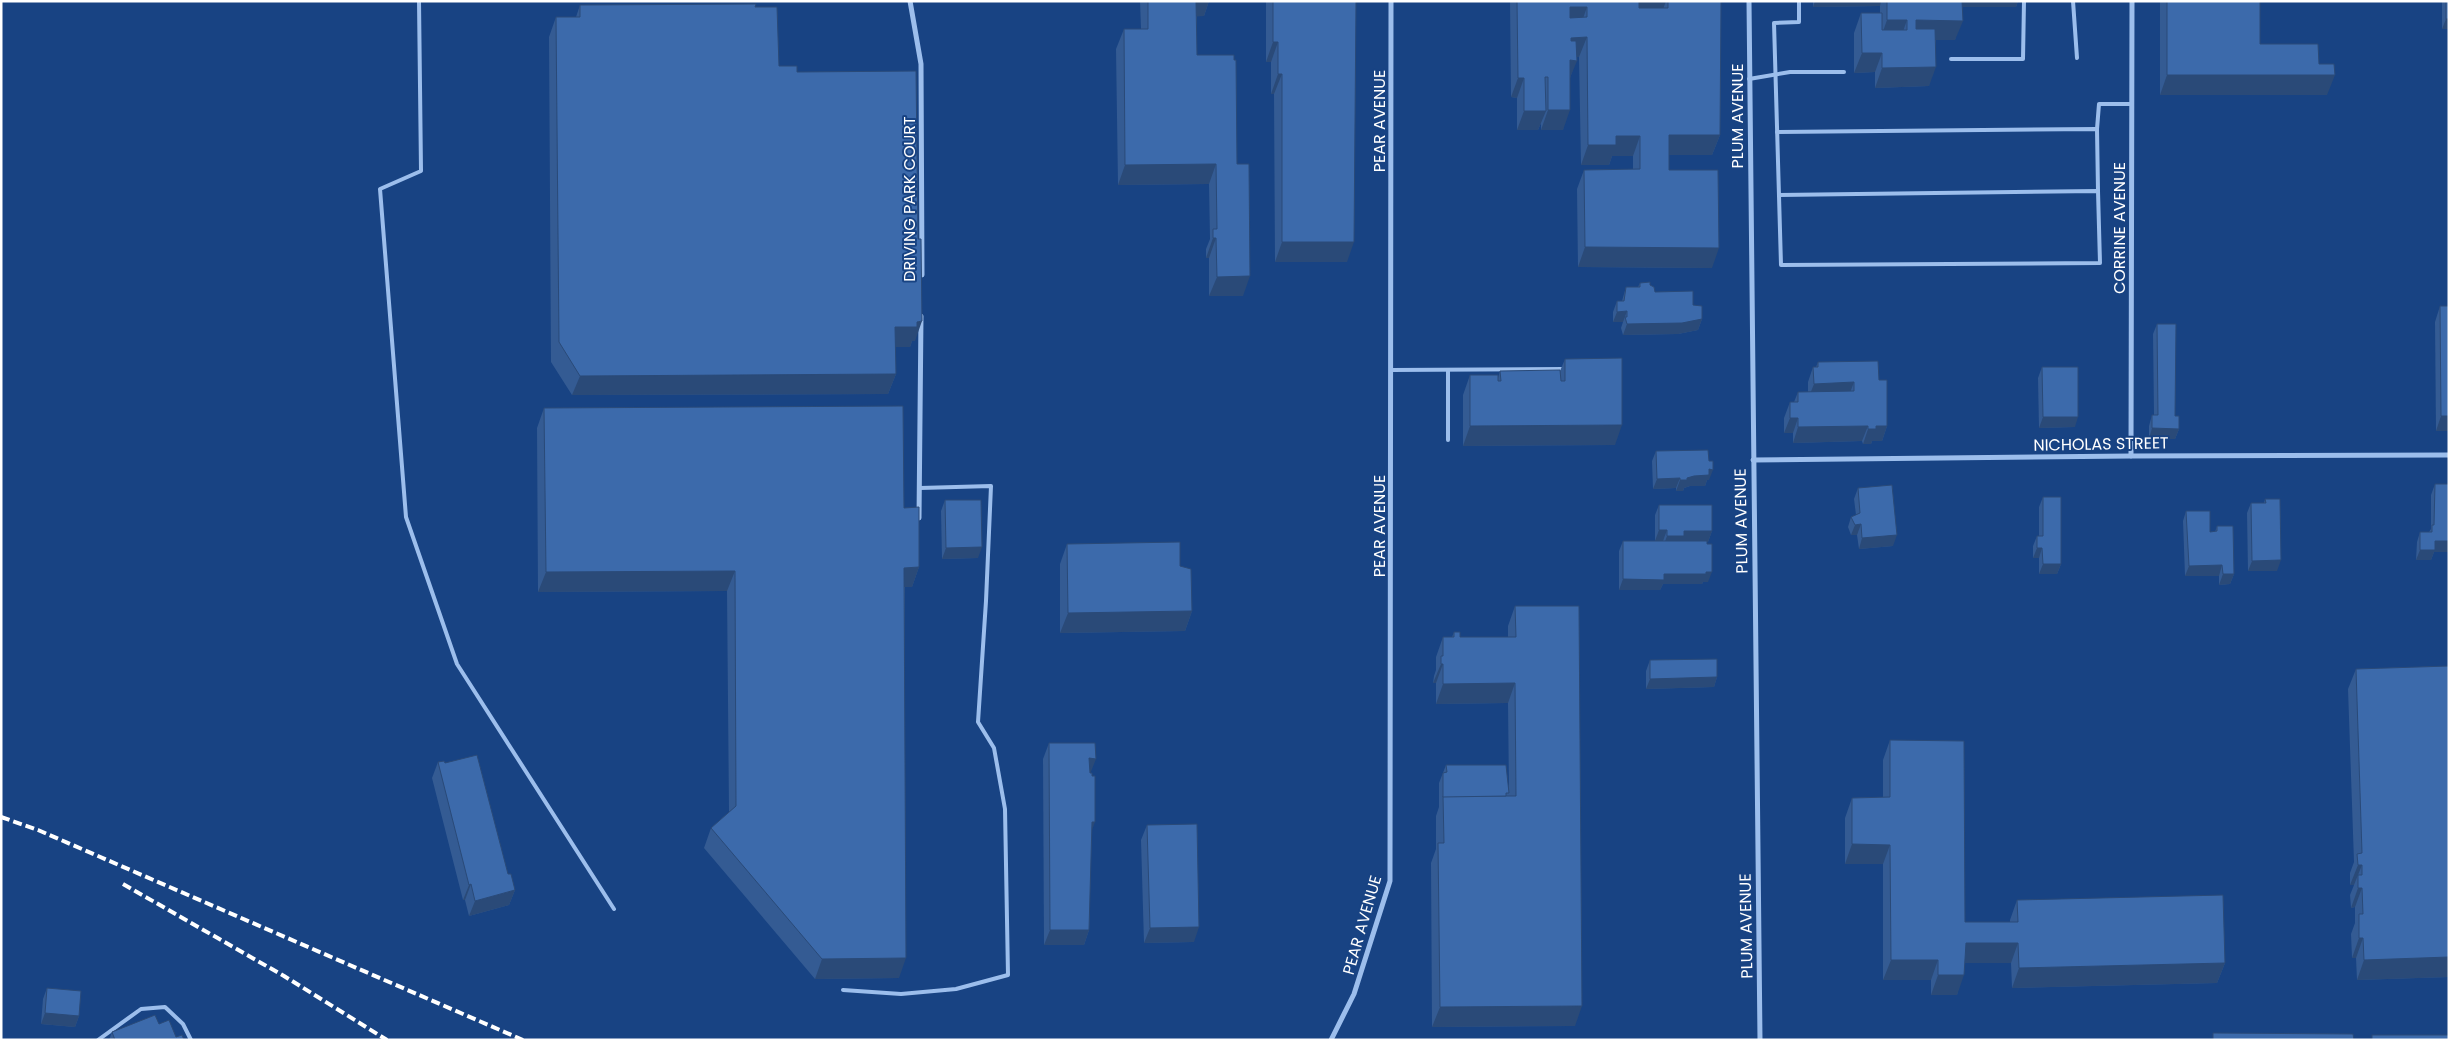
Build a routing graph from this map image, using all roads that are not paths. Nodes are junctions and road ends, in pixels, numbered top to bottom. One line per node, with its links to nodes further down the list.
1 (419, 1): 30 (lane)
2 (910, 1): 19 (street, DRIVING PARK COURT)
3 (1391, 1): 22 (street, PEAR AVENUE)
4 (1749, 1): 13 (street, PLUM AVENUE)
5 (1800, 1): 12 (lane)
6 (2024, 1): 10 (lane)
7 (2073, 1): 9 (lane)
8 (2132, 1): 14 (street, CORRINE AVENUE)
9 (2078, 58)
10 (1951, 59)
11 (1844, 72): 12 (lane)
12 (1776, 76): 13 (lane); 16 (lane)
13 (1750, 79): 27 (street, PLUM AVENUE)
14 (2132, 104): 15 (lane); 26 (street, CORRINE AVENUE)
15 (2097, 129): 16 (lane); 17 (lane)
16 (1777, 132): 18 (lane)
17 (2098, 191): 18 (lane); 18 (lane)
18 (1779, 195)
19 (922, 284)
20 (922, 312): 28 (street)
21 (1568, 369): 23 (lane)
22 (1392, 370): 23 (lane); 34 (street, PEAR AVENUE)
23 (1448, 370): 24 (lane)
24 (1448, 440)
25 (2449, 455): 26 (street, NICHOLAS STREET)
26 (2131, 456): 27 (street, NICHOLAS STREET)
27 (1753, 460): 35 (street, PLUM AVENUE)
28 (920, 488): 29 (street); 31 (lane)
29 (919, 518)
30 (614, 909)
31 (843, 990)
32 (98, 1040): 33 (lane)
33 (190, 1040)
34 (1331, 1040)
35 (1760, 1040)

